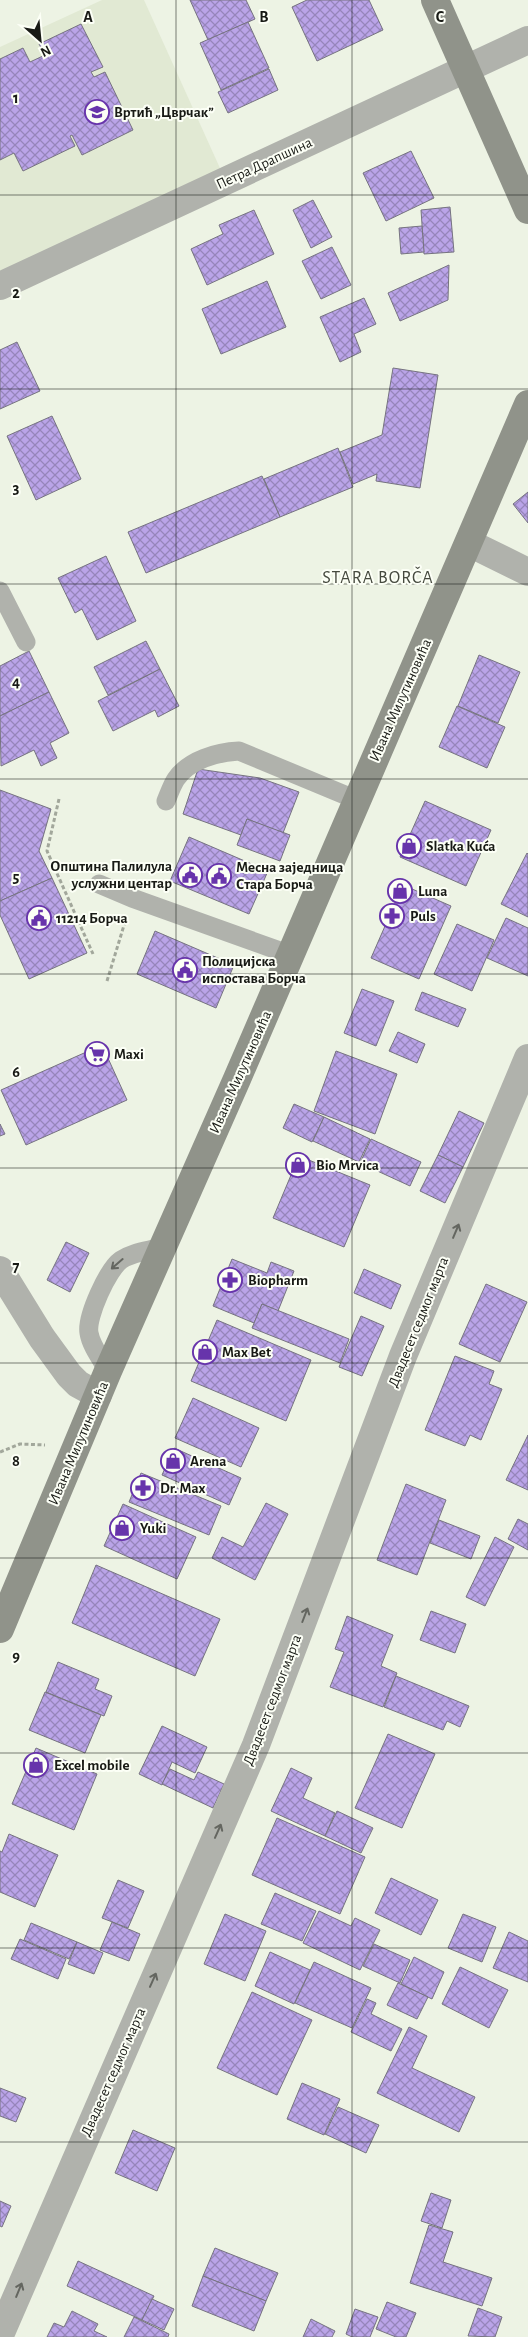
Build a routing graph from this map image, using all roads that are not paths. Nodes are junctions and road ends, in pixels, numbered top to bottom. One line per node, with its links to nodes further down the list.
1 (435, 0): 3 (street)
2 (528, 40): 3 (street, Петра Драпшина)
3 (466, 69): 4 (street); 5 (street, Петра Драпшина)
4 (528, 210)
5 (0, 286)
6 (528, 404): 7 (street, Ивана Милутиновића)
7 (469, 543): 8 (street); 11 (street, Ивана Милутиновића)
8 (528, 572)
9 (0, 591): 10 (lane)
10 (26, 642)
11 (357, 800): 12 (lane); 14 (street, Ивана Милутиновића)
12 (166, 801)
13 (99, 884): 14 (lane)
14 (291, 955): 16 (street, Ивана Милутиновића)
15 (528, 1058): 20 (street, Двадесет седмог марта, one-way to 15)
16 (162, 1247): 18 (street, Ивана Милутиновића); 18 (lane, one-way to 18)
17 (0, 1270): 18 (street)
18 (103, 1383): 19 (street, Ивана Милутиновића)
19 (0, 1629)
20 (0, 2335)

